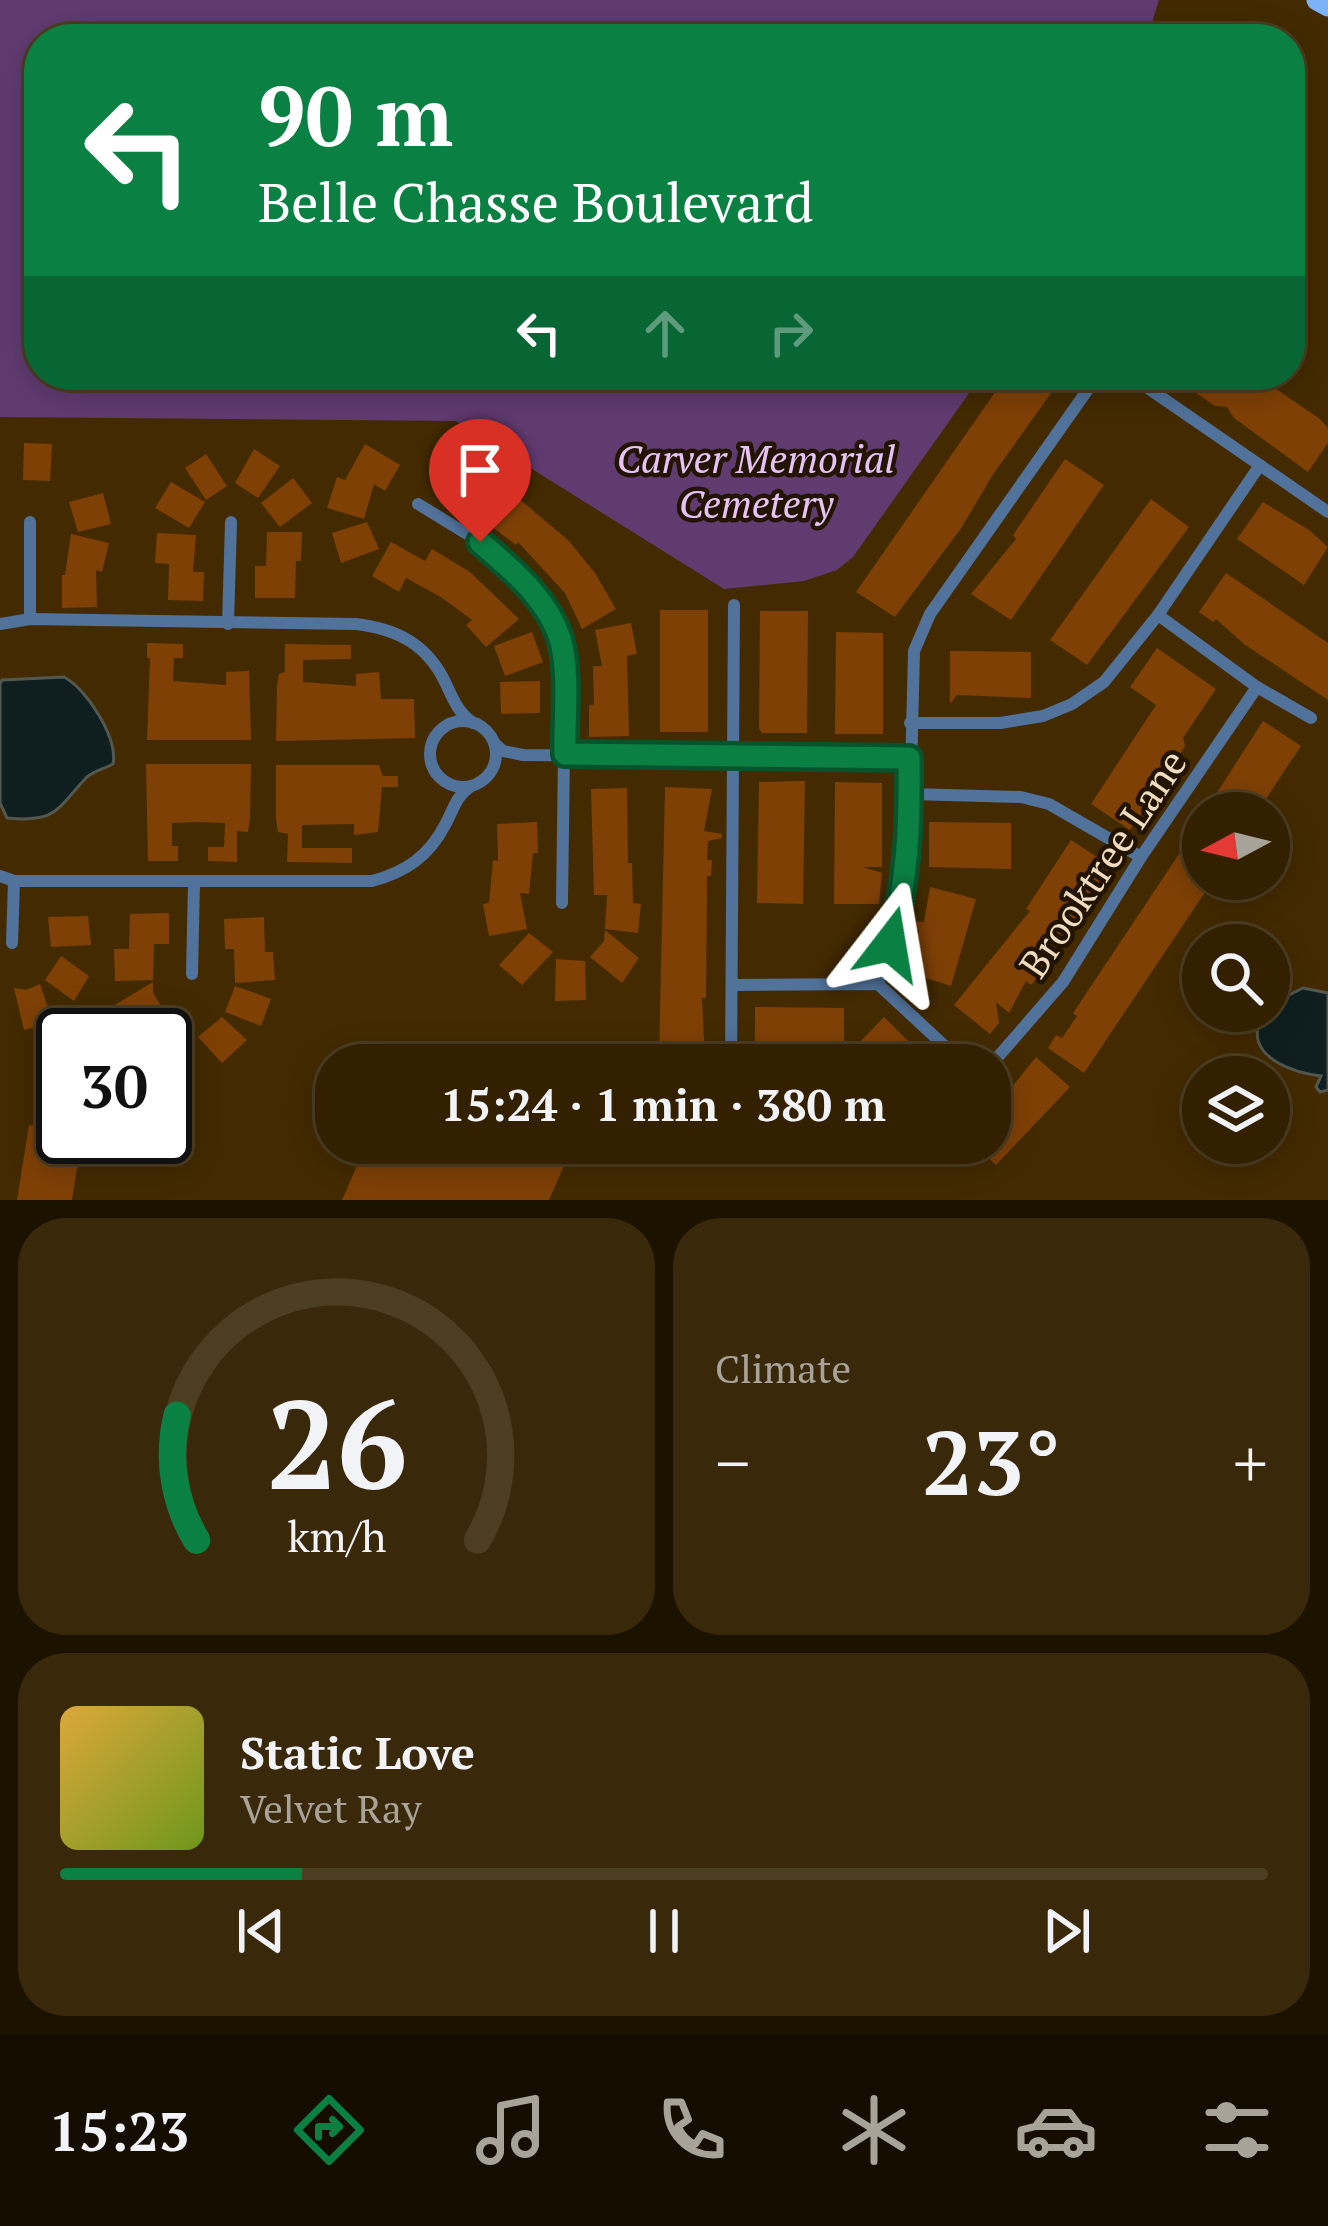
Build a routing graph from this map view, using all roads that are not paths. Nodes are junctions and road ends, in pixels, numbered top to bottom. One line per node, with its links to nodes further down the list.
1 (1087, 390): 17 (street)
2 (1151, 390): 3 (street)
3 (1260, 465): 5 (street); 9 (street)
4 (418, 504): 20 (street)
5 (1328, 512)
6 (30, 522): 10 (street)
7 (231, 522): 12 (street)
8 (734, 605): 22 (street)
9 (1158, 615): 13 (street); 17 (street)
10 (30, 619): 11 (street); 12 (street)
11 (0, 624)
12 (228, 624): 14 (street)
13 (1257, 687): 15 (street); 29 (street, Brooktree Lane)
14 (454, 705): 16 (street); 18 (street)
15 (1310, 718)
16 (473, 723): 18 (street); 19 (street)
17 (910, 723): 23 (street)
18 (446, 725): 25 (street)
19 (494, 743): 21 (street); 24 (street)
20 (565, 754): 21 (street); 22 (street); 32 (street)
21 (523, 755): 24 (street)
22 (734, 756): 23 (street); 36 (street)
23 (909, 758): 27 (street)
24 (493, 768): 26 (street)
25 (446, 781): 26 (street); 28 (street)
26 (471, 786): 28 (street)
27 (910, 794): 29 (street); 35 (street)
28 (454, 804): 31 (street)
29 (1141, 857): 39 (street, Brooktree Lane)
30 (7, 879): 31 (street); 33 (street)
31 (194, 882): 34 (street)
32 (562, 903)
33 (12, 943)
34 (192, 974)
35 (878, 984): 36 (street); 38 (street)
36 (734, 985): 37 (street)
37 (732, 1044)
38 (942, 1044)
39 (1009, 1044)

